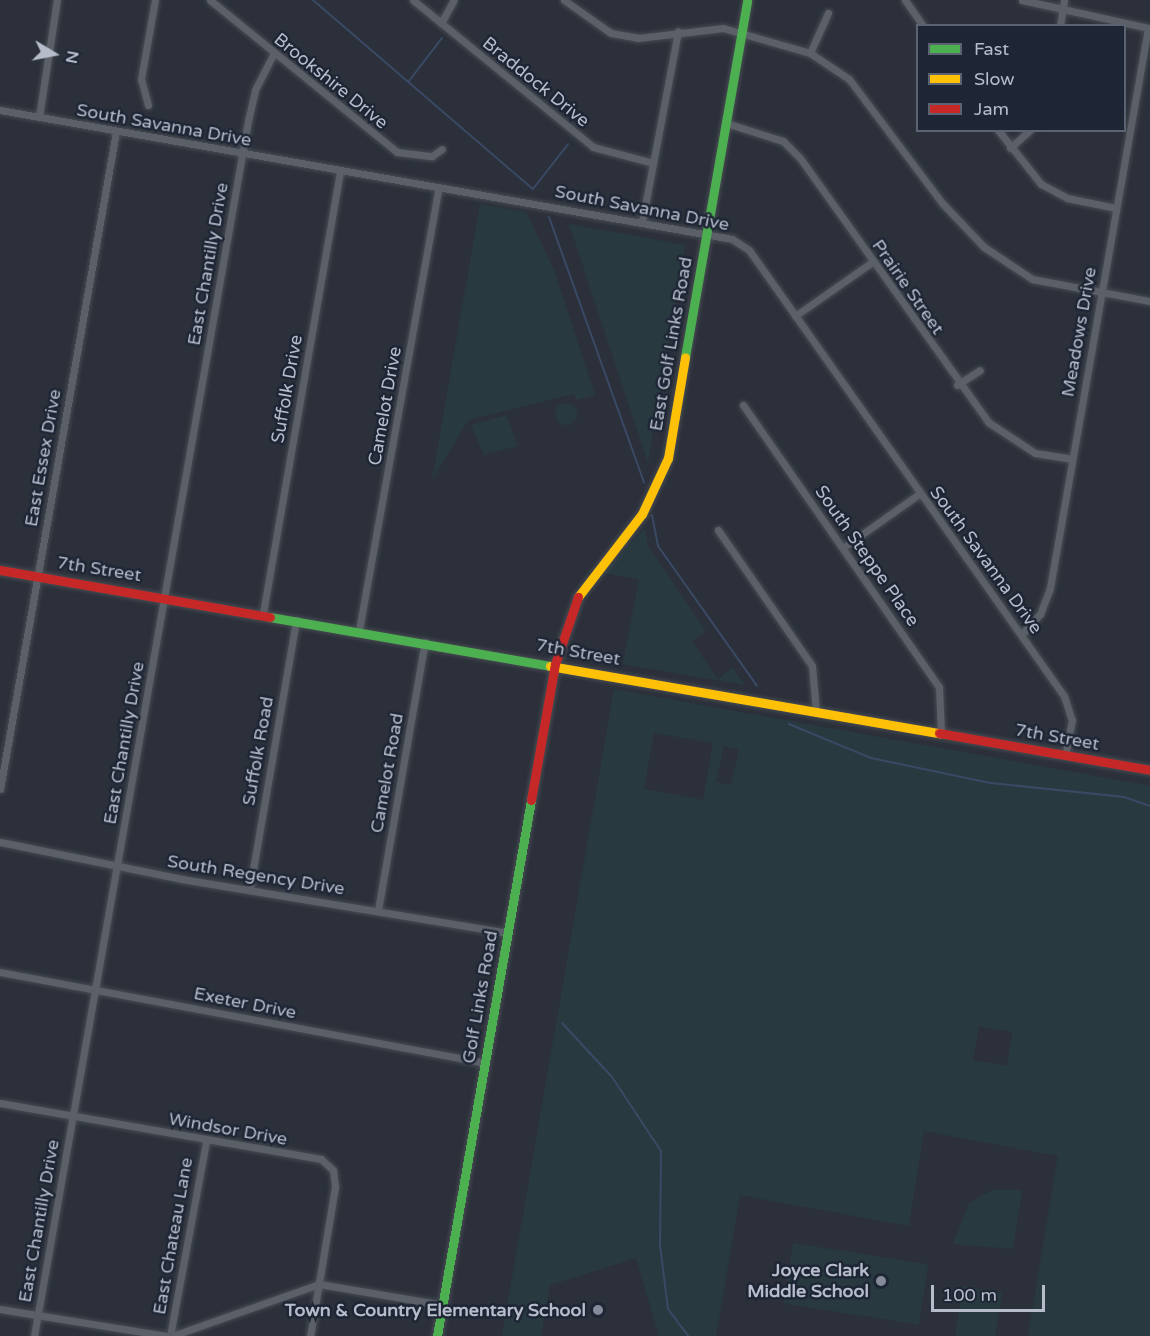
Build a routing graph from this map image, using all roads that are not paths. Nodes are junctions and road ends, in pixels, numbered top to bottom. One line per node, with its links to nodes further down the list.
1 (57, 0): 22 (street)
2 (155, 0): 20 (street)
3 (210, 0): 19 (street, Brookshire Drive)
4 (412, 0): 13 (street, Braddock Drive)
5 (454, 0): 13 (street)
6 (564, 0): 16 (street)
7 (747, 0): 17 (street, East Golf Links Road)
8 (905, 0): 14 (street)
9 (1022, 0): 11 (street)
10 (1064, 0): 11 (street)
11 (1062, 12): 15 (street); 33 (street, Meadows Drive)
12 (828, 13): 18 (street)
13 (441, 23): 30 (street, Braddock Drive)
14 (922, 24)
15 (1060, 24)
16 (678, 31): 17 (street); 30 (street)
17 (742, 31): 18 (street); 23 (street, East Golf Links Road)
18 (810, 53): 37 (street)
19 (273, 55): 28 (street, Brookshire Drive); 29 (street, East Chantilly Drive)
20 (148, 105)
21 (0, 110): 22 (street, South Savanna Drive)
22 (39, 117): 24 (street, South Savanna Drive)
23 (726, 123): 35 (street, East Golf Links Road); 36 (street, Prairie Street)
24 (116, 132): 29 (street, South Savanna Drive); 48 (street, East Essex Drive)
25 (999, 132): 27 (street)
26 (1028, 132): 27 (street)
27 (1010, 148): 33 (street)
28 (442, 149)
29 (243, 154): 31 (street, South Savanna Drive); 49 (street, East Chantilly Drive)
30 (653, 163): 34 (street)
31 (340, 171): 32 (street, South Savanna Drive); 50 (street, Suffolk Drive)
32 (439, 187): 34 (street, South Savanna Drive); 52 (street, Camelot Drive)
33 (1116, 208): 37 (street, Meadows Drive)
34 (642, 222): 35 (street, South Savanna Drive)
35 (707, 234): 39 (street, South Savanna Drive); 55 (street, East Golf Links Road)
36 (872, 262): 39 (street); 41 (street, Prairie Street)
37 (1101, 293): 38 (street); 43 (street, Meadows Drive)
38 (1150, 301)
39 (795, 316): 44 (street, South Savanna Drive)
40 (980, 370): 41 (street)
41 (957, 385): 43 (street, Prairie Street)
42 (743, 405): 46 (street, South Steppe Place)
43 (1071, 459): 53 (street, Meadows Drive)
44 (919, 494): 46 (street); 53 (street, South Savanna Drive)
45 (718, 530): 56 (street)
46 (844, 547): 57 (street, South Steppe Place)
47 (0, 570): 48 (street, 7th Street)
48 (38, 576): 49 (street, 7th Street); 60 (street, East Essex Drive)
49 (165, 596): 50 (street, 7th Street); 62 (street, East Chantilly Drive)
50 (263, 614): 51 (street, 7th Street)
51 (296, 620): 52 (street, 7th Street); 63 (street, Suffolk Road)
52 (359, 630): 54 (street, 7th Street)
53 (1022, 634): 58 (street, South Savanna Drive)
54 (425, 642): 55 (street, 7th Street); 64 (street, Camelot Road)
55 (555, 664): 56 (street, 7th Street); 65 (street, Golf Links Road)
56 (816, 712): 57 (street, 7th Street)
57 (941, 733): 58 (street, 7th Street)
58 (1065, 755): 59 (street, 7th Street)
59 (1150, 770)
60 (0, 789)
61 (0, 842): 62 (street, South Regency Drive)
62 (117, 866): 63 (street, South Regency Drive); 67 (street, East Chantilly Drive)
63 (250, 887): 64 (street, South Regency Drive)
64 (378, 910): 65 (street, South Regency Drive)
65 (508, 933): 68 (street, Golf Links Road)
66 (0, 972): 67 (street, Exeter Drive)
67 (96, 990): 68 (street, Exeter Drive); 70 (street, East Chantilly Drive)
68 (485, 1063): 73 (street, Golf Links Road)
69 (0, 1103): 70 (street, Windsor Drive)
70 (73, 1117): 71 (street, Windsor Drive); 75 (street, East Chantilly Drive)
71 (206, 1141): 72 (street, Windsor Drive); 77 (street, East Chateau Lane)
72 (319, 1284): 73 (street); 77 (street); 78 (street)
73 (443, 1305): 79 (street, Golf Links Road)
74 (0, 1309): 75 (street)
75 (38, 1315): 76 (street, East Chantilly Drive); 77 (street)
76 (34, 1336)
77 (169, 1336)
78 (310, 1336)
79 (437, 1336)

